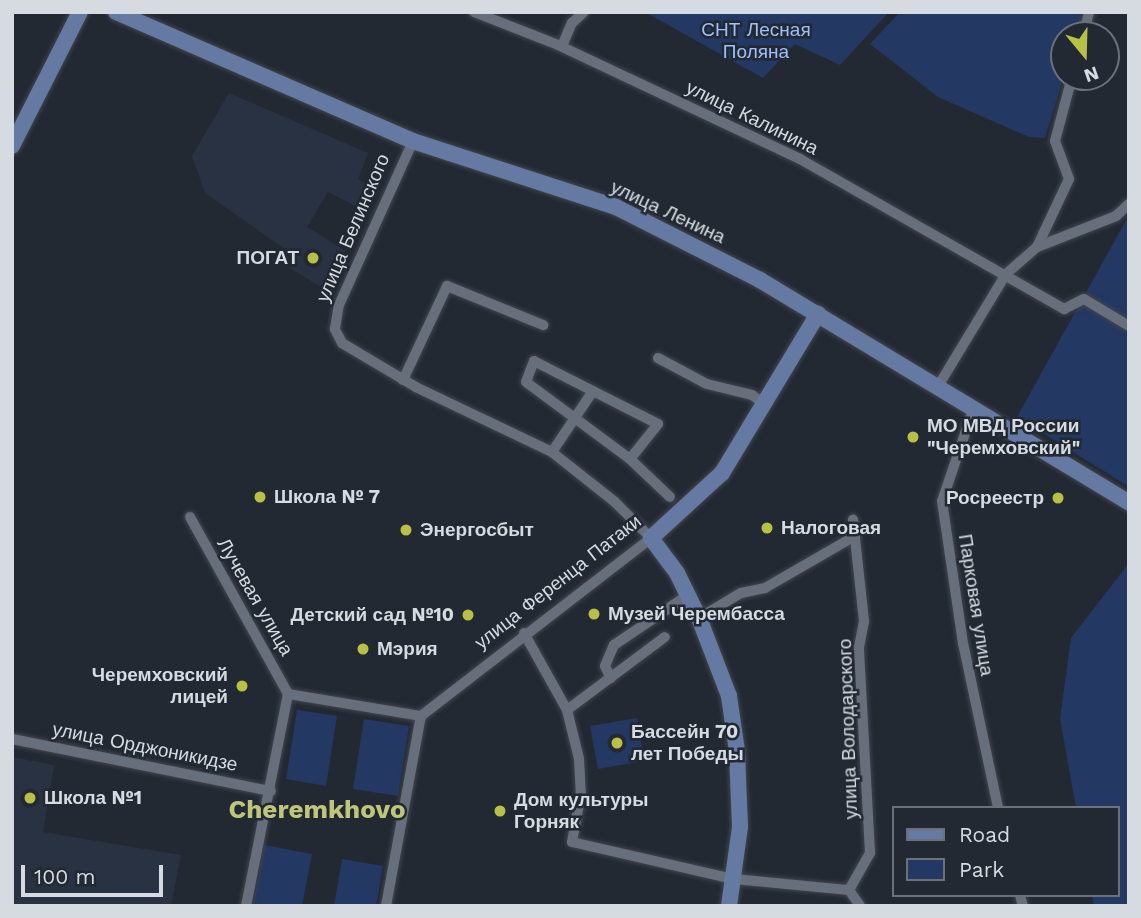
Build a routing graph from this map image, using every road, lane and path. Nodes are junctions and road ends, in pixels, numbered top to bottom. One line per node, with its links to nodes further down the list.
1 (80, 12): 9 (main road)
2 (116, 12): 5 (main road, улица Ленина)
3 (474, 12): 6 (street, улица Калинина)
4 (584, 12): 6 (street)
5 (138, 18): 8 (main road, улица Ленина)
6 (562, 46): 12 (street, улица Калинина)
7 (1068, 91): 11 (street)
8 (413, 141): 13 (main road, улица Ленина); 17 (street, улица Белинского)
9 (12, 146)
10 (1129, 204): 11 (street)
11 (1037, 247): 12 (street)
12 (1006, 274): 15 (street, улица Калинина); 18 (street)
13 (818, 314): 18 (main road, улица Ленина); 20 (main road, улица Ференца Патаки)
14 (543, 325): 17 (street)
15 (1129, 326)
16 (658, 358): 20 (street)
17 (403, 380): 23 (street, улица Белинского)
18 (937, 388): 21 (main road, улица Ленина)
19 (593, 391): 22 (street); 22 (street); 24 (street)
20 (766, 405): 30 (main road, улица Ференца Патаки)
21 (973, 410): 26 (main road, улица Ленина); 41 (street, Парковая улица)
22 (576, 418): 23 (street); 24 (street)
23 (552, 452): 30 (street, улица Белинского)
24 (630, 459): 25 (street)
25 (670, 497)
26 (1129, 503)
27 (190, 517): 36 (street, Лучевая улица)
28 (853, 520): 29 (street, улица Володарского)
29 (855, 536): 32 (street); 43 (street, улица Володарского)
30 (650, 538): 31 (main road, улица Белинского); 33 (street, улица Ференца Патаки)
31 (688, 596): 32 (main road, улица Белинского); 35 (street)
32 (699, 618): 42 (main road, улица Белинского)
33 (524, 633): 37 (street); 38 (street, улица Ференца Патаки)
34 (665, 637): 35 (street)
35 (611, 678): 37 (street)
36 (288, 694): 38 (street); 40 (street)
37 (567, 710): 42 (street)
38 (421, 716): 45 (street)
39 (12, 739): 40 (street, улица Орджоникидзе)
40 (271, 791): 44 (street)
41 (998, 806)
42 (734, 879): 43 (street); 46 (main road, улица Белинского)
43 (849, 890): 47 (street)
44 (246, 906)
45 (386, 906)
46 (729, 906)
47 (860, 906)

